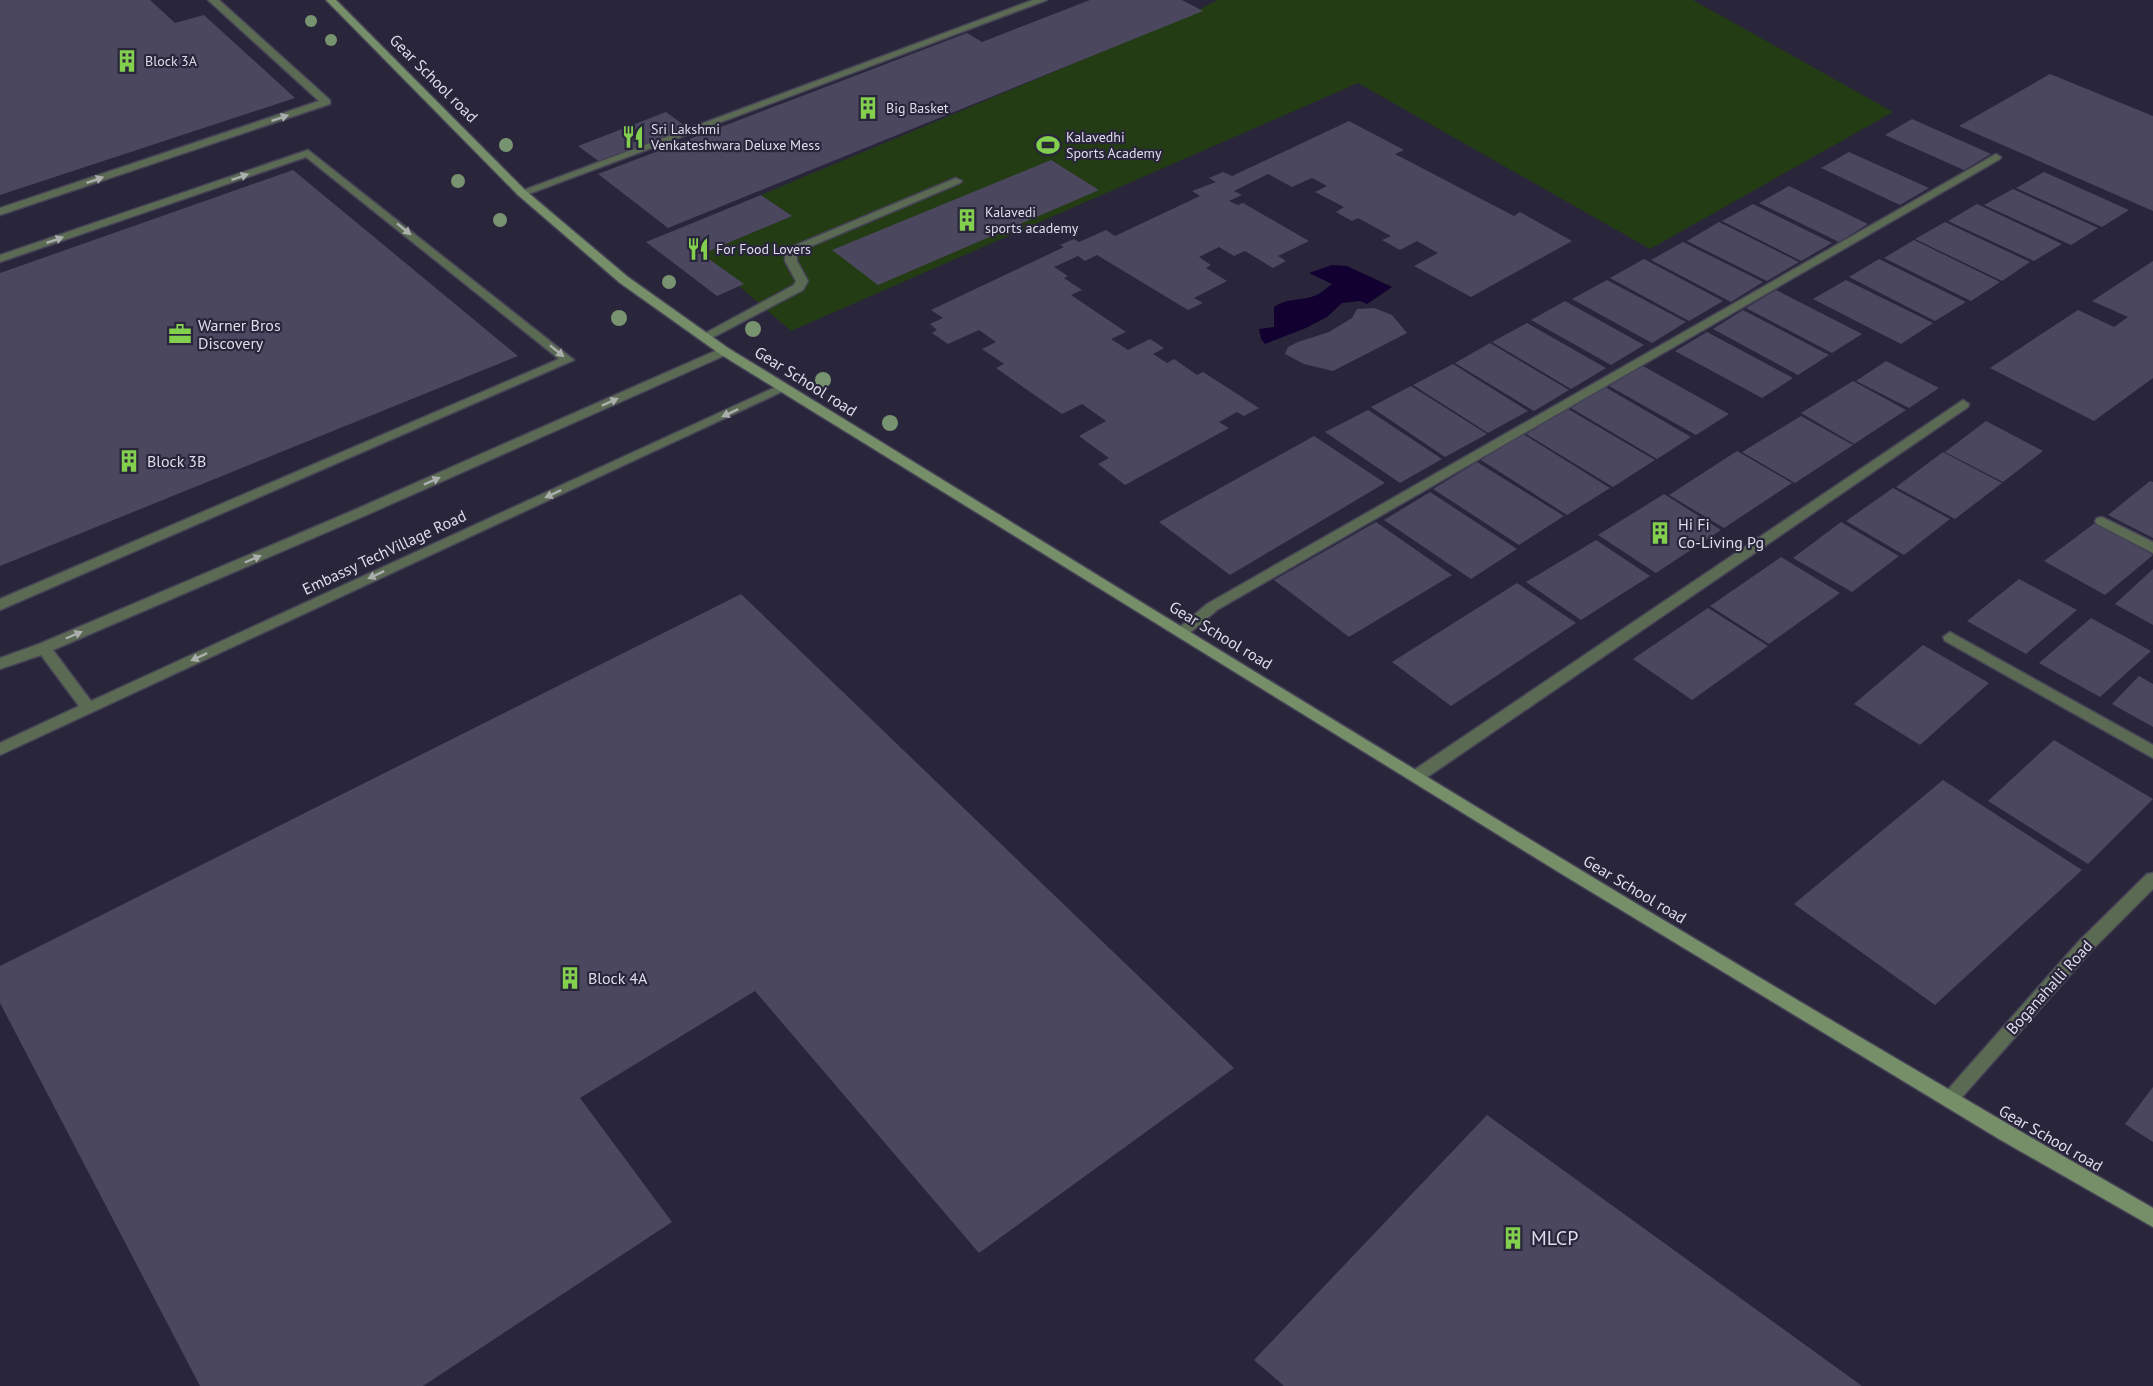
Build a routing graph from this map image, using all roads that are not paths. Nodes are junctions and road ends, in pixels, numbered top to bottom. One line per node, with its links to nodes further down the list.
1 (213, 0): 7 (street, one-way to 1)
2 (331, 0): 6 (main road, Gear School road)
3 (1042, 0): 6 (street)
4 (1996, 157): 16 (street)
5 (956, 181): 9 (street)
6 (522, 193): 9 (main road, Gear School road)
7 (0, 212)
8 (0, 259): 15 (street, one-way to 15)
9 (706, 336): 10 (main road, Gear School road)
10 (724, 351): 11 (main road, Gear School road); 18 (street, one-way to 10)
11 (784, 388): 16 (main road, Gear School road); 20 (street, Embassy TechVillage Road, one-way to 20)
12 (1964, 404): 23 (street)
13 (2102, 521): 14 (street)
14 (2153, 548)
15 (0, 605)
16 (1181, 632): 23 (main road, Gear School road)
17 (1950, 637): 22 (street)
18 (44, 648): 19 (street); 20 (street)
19 (0, 664)
20 (88, 708): 21 (street, Embassy TechVillage Road)
21 (0, 749)
22 (2153, 752)
23 (1417, 776): 25 (main road, Gear School road)
24 (2153, 879): 25 (street, Boganahalli Road)
25 (1950, 1099): 26 (main road, Gear School road)
26 (2153, 1218)

